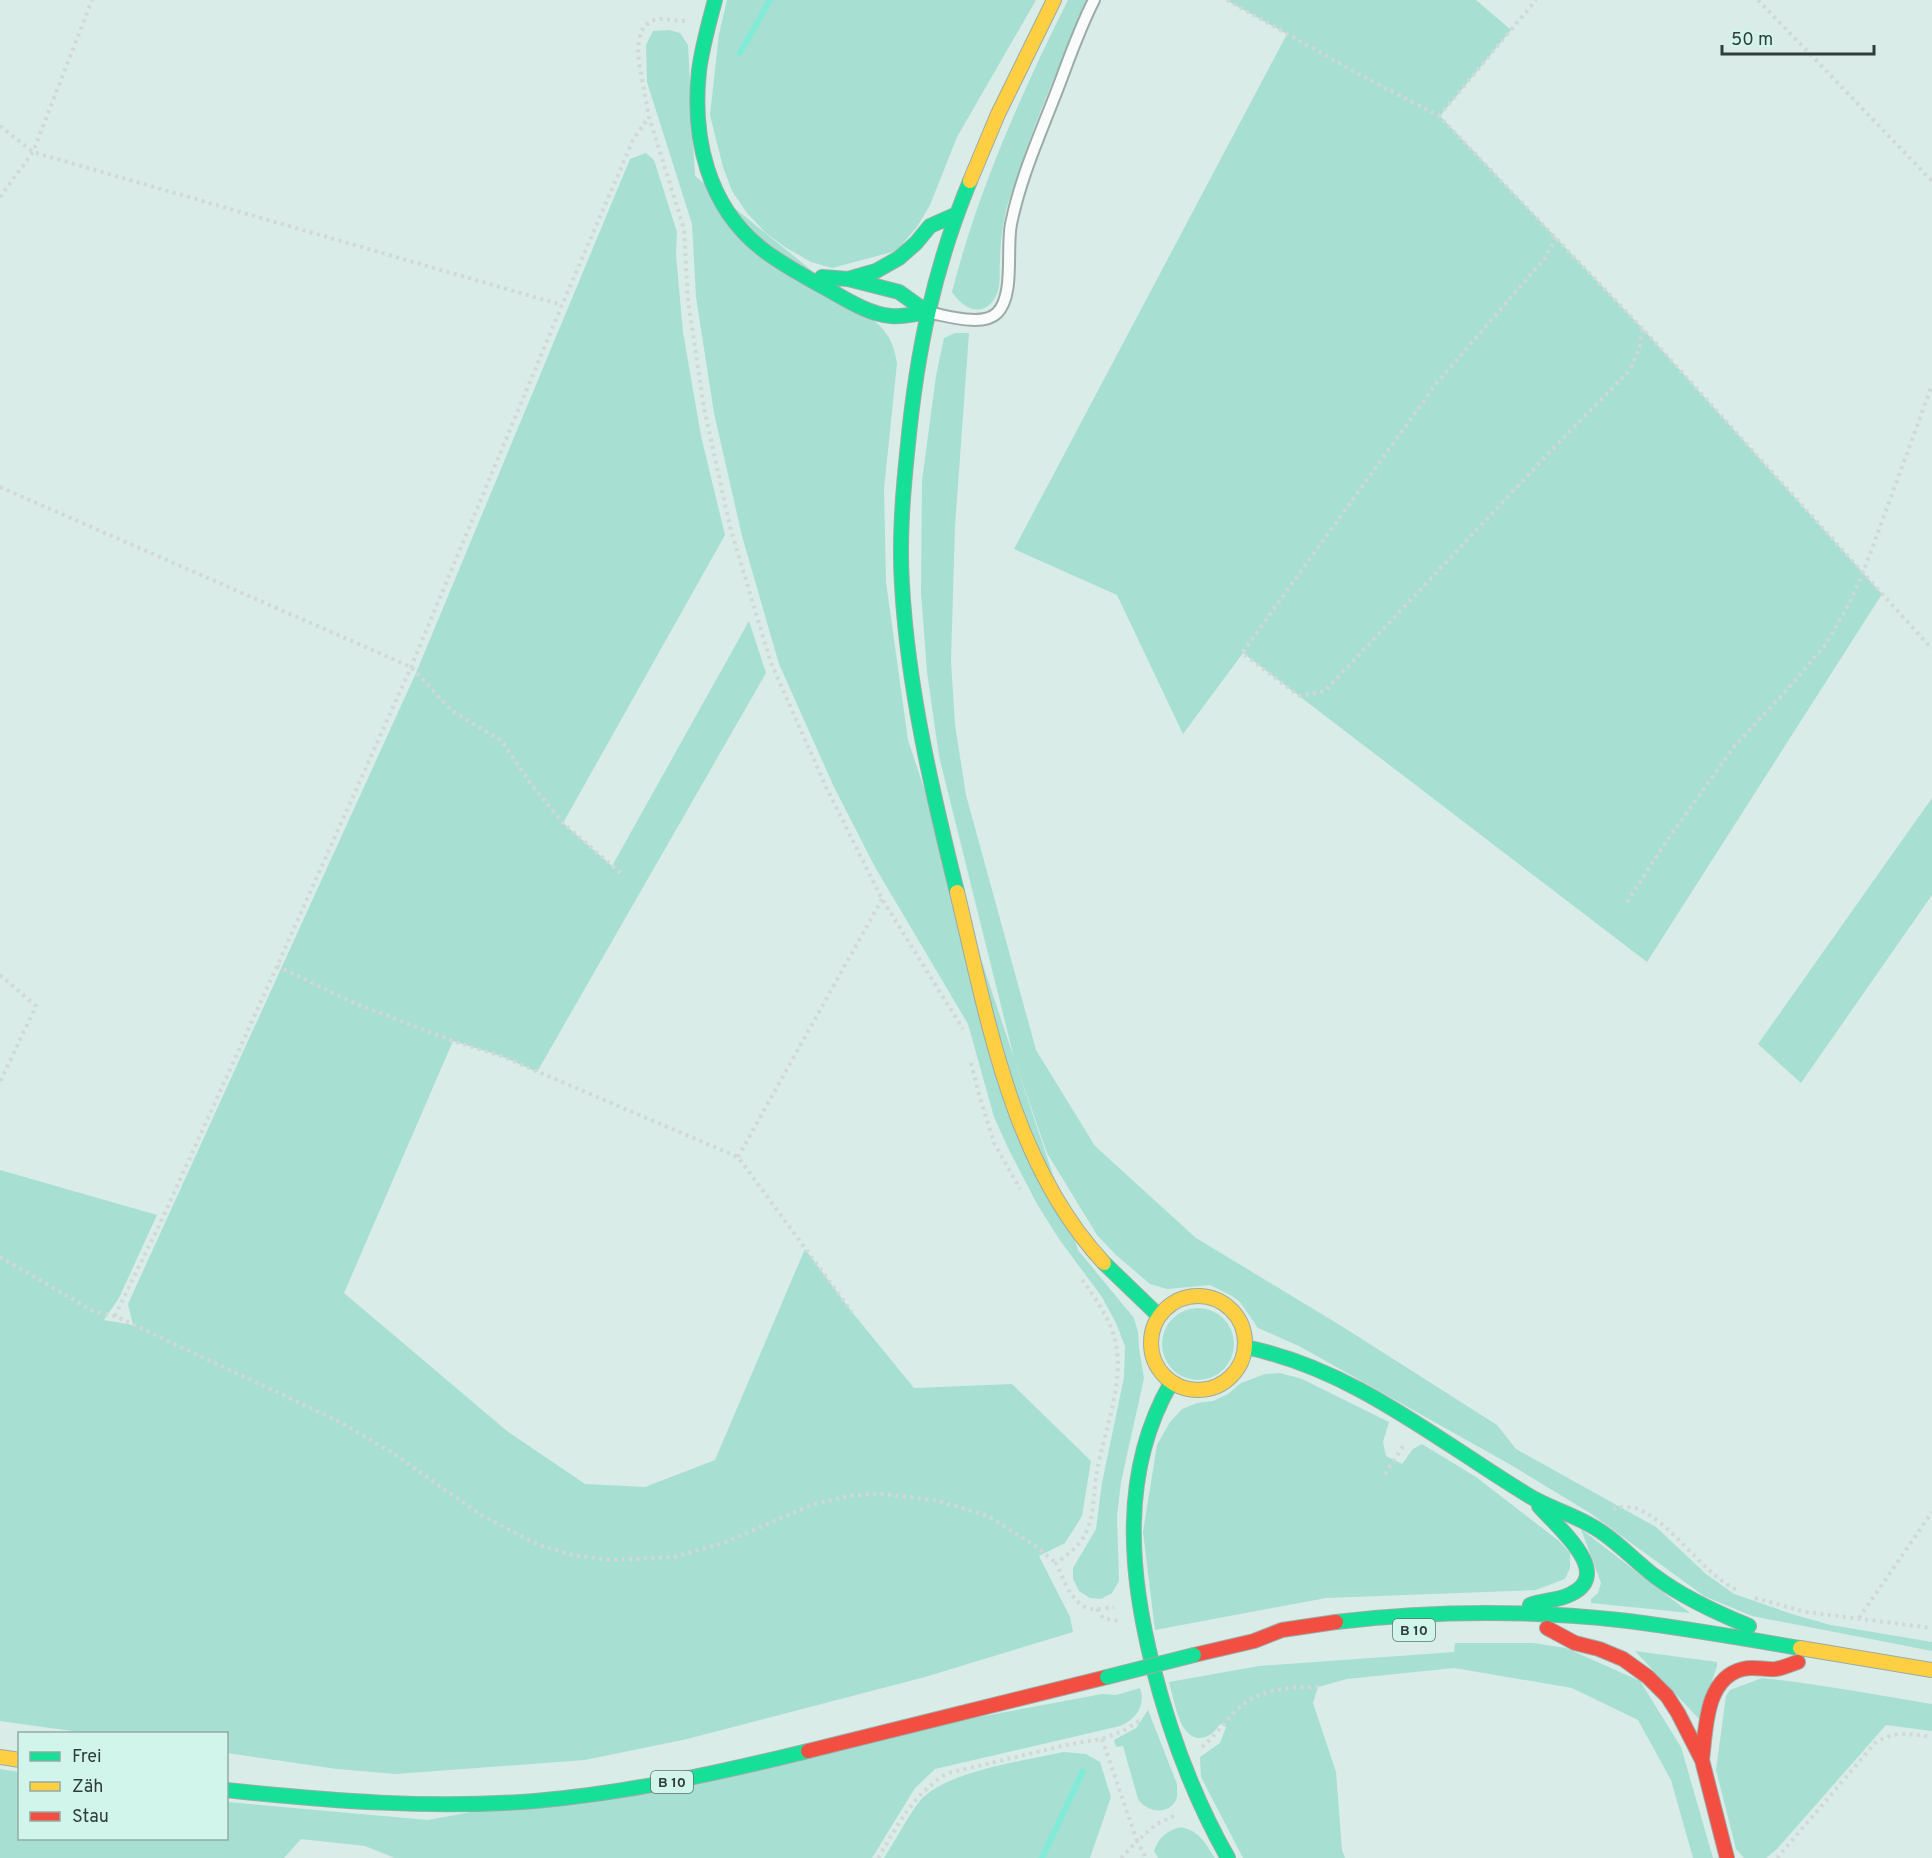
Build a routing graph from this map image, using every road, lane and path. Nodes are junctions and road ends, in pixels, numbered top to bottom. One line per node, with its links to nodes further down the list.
1 (92, 0): 12 (path)
2 (715, 0): 8 (main road)
3 (1054, 0): 15 (main road)
4 (1094, 0): 20 (lane)
5 (1227, 0): 9 (path)
6 (1536, 0): 9 (path)
7 (1758, 0): 13 (path)
8 (708, 30): 10 (path); 17 (main road)
9 (1439, 116): 16 (path)
10 (649, 117): 19 (path); 28 (path)
11 (0, 126): 12 (path)
12 (33, 152): 14 (path); 19 (path)
13 (1932, 181)
14 (0, 197)
15 (957, 214): 18 (main road); 20 (main road)
16 (1556, 237): 21 (path); 21 (path)
17 (796, 274): 18 (main road); 20 (main road)
18 (848, 279): 20 (main road)
19 (562, 305): 26 (path)
20 (927, 312): 41 (main road)
21 (1642, 329): 24 (path)
22 (1932, 385): 24 (path)
23 (0, 487): 26 (path)
24 (1863, 573): 25 (path); 29 (path)
25 (1932, 649)
26 (411, 667): 27 (path); 30 (path)
27 (623, 875)
28 (882, 899): 32 (path); 35 (path)
29 (1628, 902)
30 (277, 966): 35 (path); 40 (path)
31 (0, 975): 34 (path)
32 (963, 1030)
33 (969, 1052): 36 (path)
34 (0, 1082)
35 (738, 1157): 39 (path)
36 (1023, 1195)
37 (0, 1257): 40 (path)
38 (1079, 1275): 49 (path)
39 (852, 1312)
40 (115, 1316): 49 (path)
41 (1159, 1316): 42 (main road); 43 (main road)
42 (1245, 1347): 43 (main road); 44 (main road)
43 (1171, 1383): 52 (main road)
44 (1417, 1424): 45 (path); 46 (main road)
45 (1385, 1474)
46 (1530, 1496): 48 (main road); 53 (main road)
47 (1932, 1512): 54 (path)
48 (1599, 1529): 50 (path); 60 (main road)
49 (1056, 1563): 52 (path)
50 (1744, 1593)
51 (1754, 1598): 54 (path)
52 (1138, 1603): 69 (main road)
53 (1512, 1613): 58 (main road, B 10); 60 (main road, B 10)
54 (1859, 1618): 55 (path)
55 (1932, 1628)
56 (1582, 1631): 67 (main road)
57 (1312, 1639): 58 (main road, B 10)
58 (1254, 1641): 68 (main road, B 10, bridge)
59 (1677, 1641): 67 (main road)
60 (1772, 1643): 61 (main road, B 10)
61 (1932, 1670)
62 (1318, 1687): 63 (path)
63 (1221, 1728)
64 (1932, 1737): 76 (path)
65 (0, 1757): 66 (main road)
66 (18, 1760)
67 (1702, 1760): 75 (main road)
68 (228, 1790)
69 (1198, 1804): 70 (path); 74 (main road)
70 (1137, 1841): 71 (path); 72 (path); 73 (path)
71 (878, 1858)
72 (1121, 1858)
73 (1146, 1858)
74 (1228, 1858)
75 (1727, 1858)
76 (1777, 1858)

